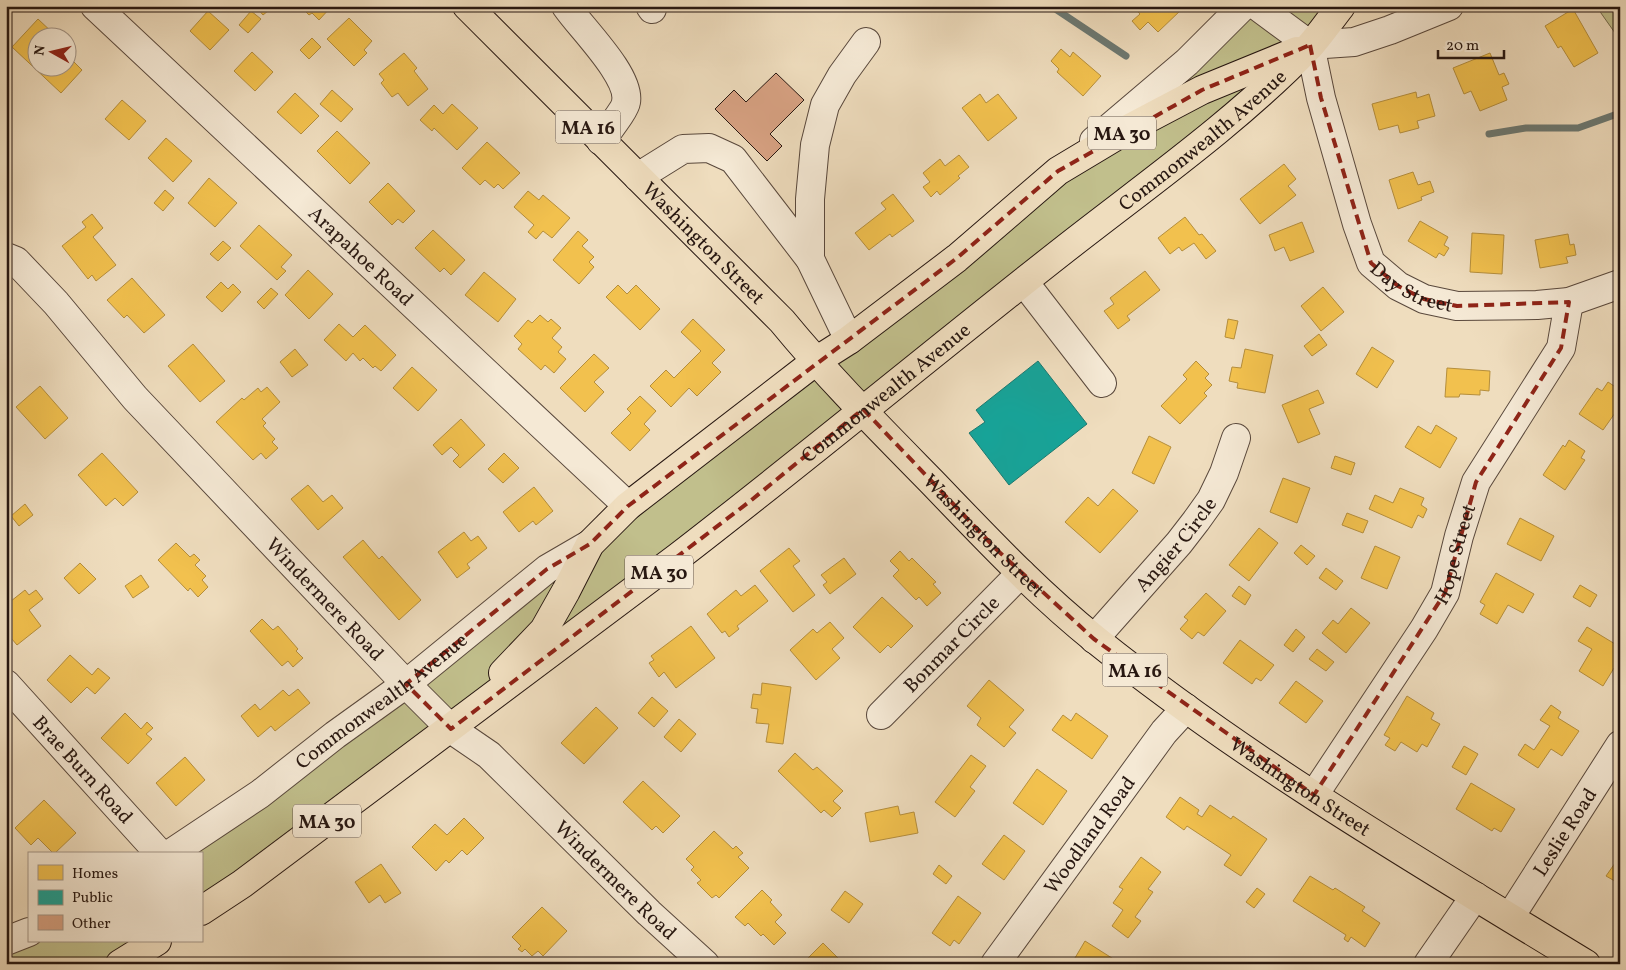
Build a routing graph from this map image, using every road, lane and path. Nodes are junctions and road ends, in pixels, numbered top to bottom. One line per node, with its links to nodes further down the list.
1 (95, 6): 23 (street, Arapahoe Road)
2 (467, 6): 10 (main road, Washington Street / MA 16)
3 (566, 6): 10 (street)
4 (1244, 6): 11 (street, Commonwealth Avenue)
5 (1257, 6): 9 (street)
6 (1341, 6): 9 (main road, Commonwealth Avenue / MA 30)
7 (1449, 6): 9 (street)
8 (866, 42): 14 (street)
9 (1310, 45): 11 (main road, Commonwealth Avenue / MA 30); 15 (main road, Commonwealth Avenue / MA 30); 17 (street, Day Street)
10 (601, 141): 12 (main road, Washington Street / MA 16)
11 (1058, 171): 18 (main road, Commonwealth Avenue / MA 30)
12 (638, 177): 14 (street); 19 (main road, Washington Street / MA 16)
13 (6, 257): 28 (street, Windermere Road)
14 (810, 259): 18 (street)
15 (1024, 282): 20 (street); 21 (main road, Commonwealth Avenue / MA 30)
16 (1620, 284): 17 (street, Day Street)
17 (1569, 302): 33 (street, Hope Street)
18 (849, 340): 19 (main road, Commonwealth Avenue / MA 30)
19 (816, 361): 21 (main road, Washington Street / MA 16); 23 (main road, Commonwealth Avenue / MA 30)
20 (1102, 383)
21 (863, 410): 25 (main road, Washington Street / MA 16); 31 (main road, Commonwealth Avenue / MA 30)
22 (1236, 438): 26 (street, Angier Circle)
23 (628, 506): 24 (main road, Commonwealth Avenue / MA 30)
24 (590, 544): 28 (street, Commonwealth Avenue); 31 (main road, Commonwealth Avenue / MA 30)
25 (1021, 572): 26 (main road, Washington Street / MA 16); 30 (street, Bonmar Circle)
26 (1094, 639): 29 (main road, Washington Street / MA 16)
27 (6, 684): 34 (street, Brae Burn Road)
28 (406, 684): 31 (street, Windermere Road); 35 (street, Commonwealth Avenue)
29 (1186, 708): 33 (main road, Washington Street / MA 16); 44 (street, Woodland Road)
30 (881, 715)
31 (451, 729): 37 (main road, Commonwealth Avenue / MA 30); 43 (street, Windermere Road)
32 (1620, 746): 38 (street, Leslie Road)
33 (1314, 795): 36 (main road, Washington Street / MA 16)
34 (158, 852)
35 (173, 852)
36 (1475, 896): 38 (main road, Washington Street / MA 16); 45 (street)
37 (202, 910)
38 (1510, 918): 46 (main road, Washington Street / MA 16)
39 (28, 932): 40 (street)
40 (6, 941)
41 (155, 942): 42 (main road)
42 (120, 964)
43 (705, 964)
44 (995, 964)
45 (1428, 964)
46 (1586, 964)

